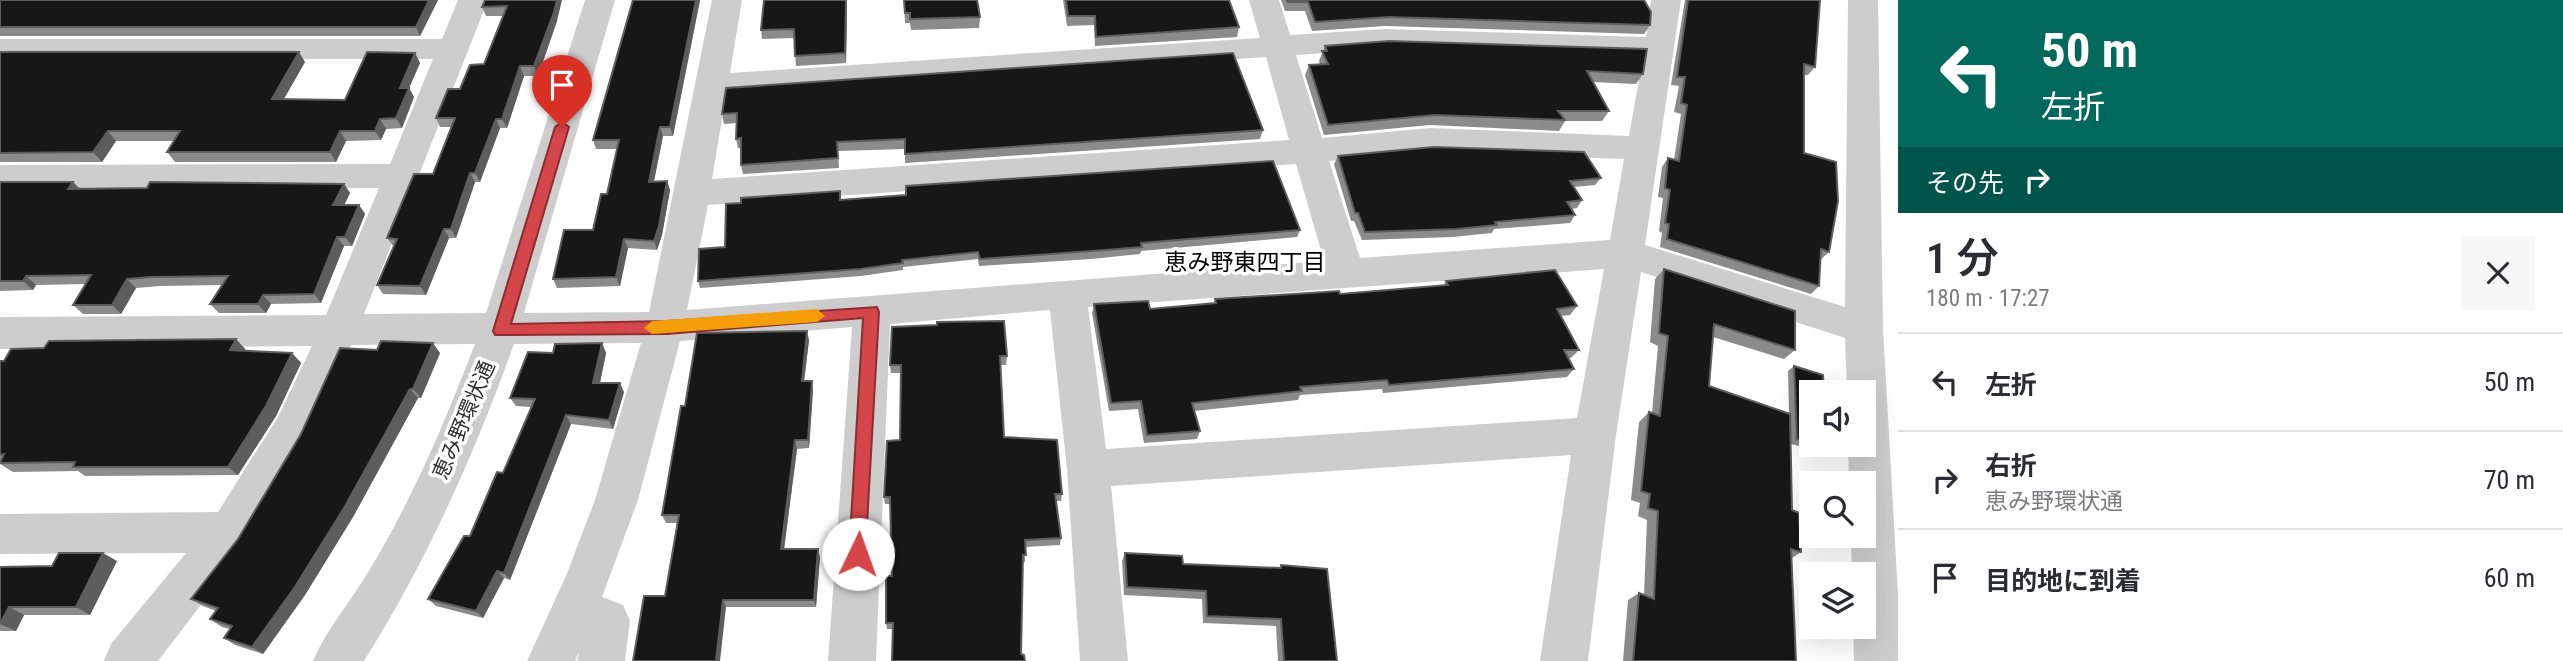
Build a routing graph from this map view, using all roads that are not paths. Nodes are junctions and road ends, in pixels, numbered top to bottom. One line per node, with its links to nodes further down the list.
1 (473, 0): 10 (street)
2 (600, 0): 24 (street, 恵み野環状通)
3 (727, 0): 11 (street)
4 (1264, 0): 7 (street)
5 (1666, 0): 8 (street)
6 (1863, 0): 23 (street)
7 (1280, 47): 8 (street); 11 (street); 13 (street)
8 (1660, 47): 12 (street)
9 (0, 49): 10 (street)
10 (453, 49): 14 (street)
11 (712, 85): 16 (street)
12 (1641, 148): 13 (street); 17 (street)
13 (1310, 151): 16 (street); 18 (street)
14 (400, 176): 15 (street); 22 (street)
15 (0, 177)
16 (692, 193): 21 (street)
17 (1627, 253): 18 (street); 23 (street); 26 (street)
18 (1346, 273): 19 (street)
19 (1067, 293): 20 (street); 27 (street)
20 (872, 312): 21 (street); 35 (street)
21 (667, 327): 24 (street); 30 (street)
22 (339, 330): 24 (street); 25 (street); 28 (street)
23 (1864, 330): 38 (street)
24 (501, 331): 32 (street, 恵み野環状通)
25 (0, 333)
26 (1595, 435): 27 (street); 37 (street)
27 (1088, 469): 36 (street)
28 (230, 532): 29 (street); 31 (street)
29 (0, 534)
30 (575, 611): 33 (street); 34 (street)
31 (128, 661)
32 (337, 661)
33 (551, 661)
34 (601, 661)
35 (852, 661)
36 (1104, 661)
37 (1564, 661)
38 (1878, 661)

